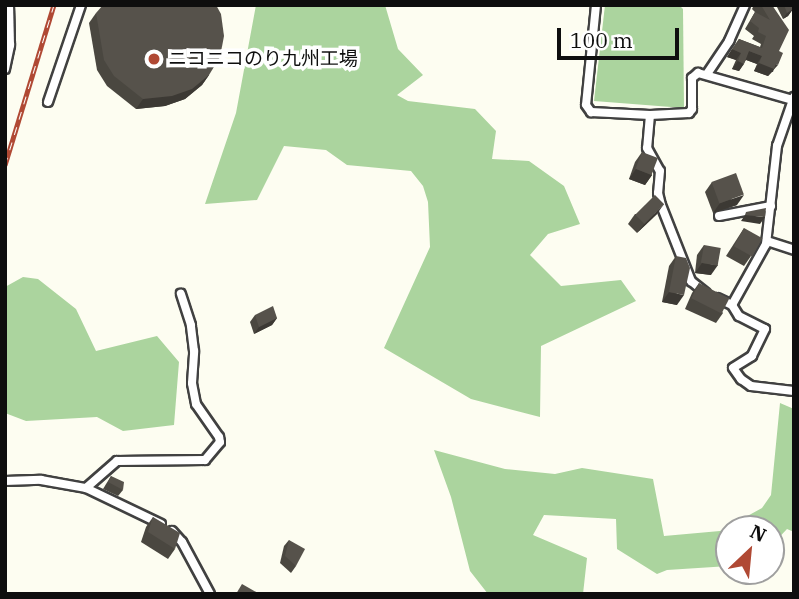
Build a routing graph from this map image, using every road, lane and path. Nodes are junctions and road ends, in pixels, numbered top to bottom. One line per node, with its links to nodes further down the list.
1 (9, 5): 5 (street)
2 (81, 5): 8 (street)
3 (596, 5): 9 (street)
4 (746, 5): 6 (street)
5 (5, 69)
6 (707, 74): 7 (street); 9 (street)
7 (793, 98): 10 (street)
8 (48, 102)
9 (650, 115): 15 (street)
10 (771, 206): 11 (street); 12 (street)
11 (719, 216)
12 (767, 241): 13 (street); 15 (street)
13 (794, 250)
14 (181, 294): 18 (street)
15 (732, 305): 16 (street)
16 (794, 391)
17 (5, 481): 18 (street)
18 (86, 488): 19 (street)
19 (210, 594)

